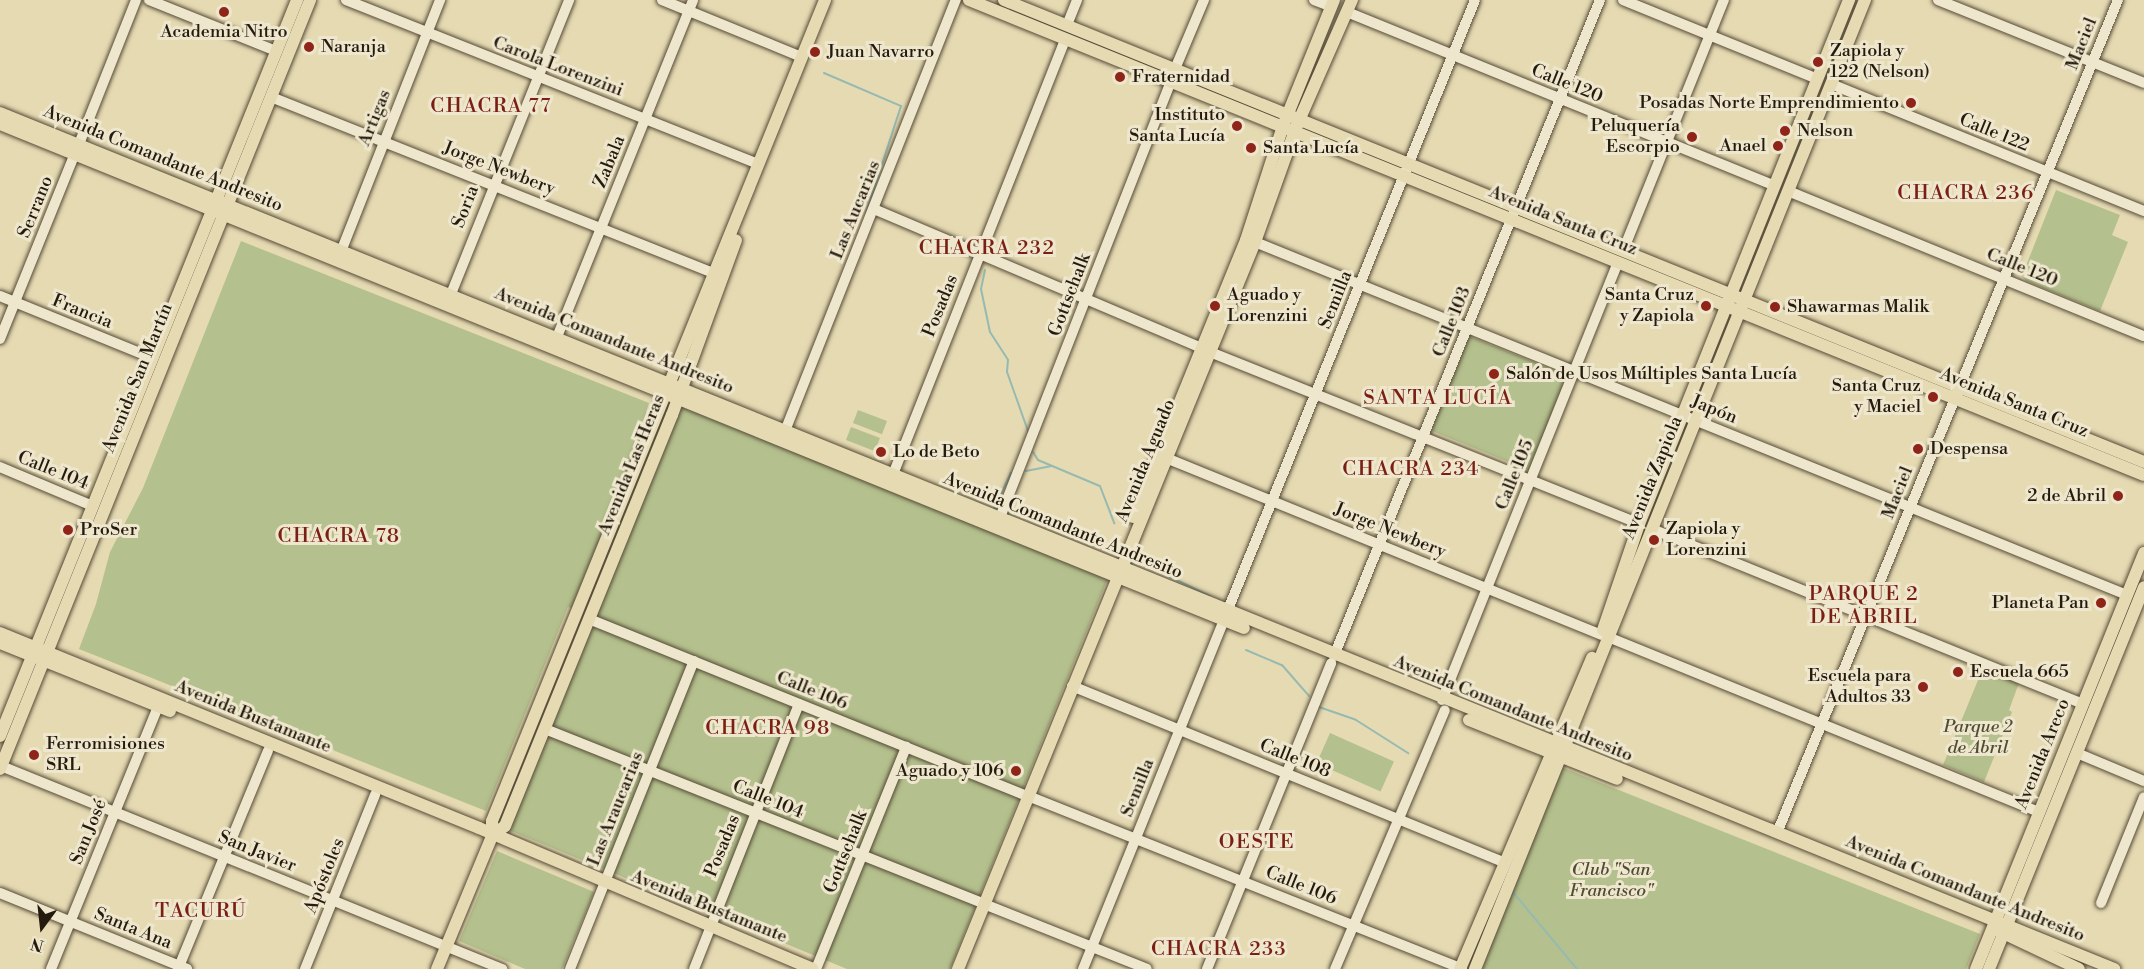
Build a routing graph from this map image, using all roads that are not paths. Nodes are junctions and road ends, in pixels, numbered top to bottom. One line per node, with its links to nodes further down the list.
1 (136, 0): 51 (street, Serrano)
2 (149, 0): 33 (street)
3 (297, 0): 33 (main road, Avenida San Martín)
4 (310, 0): 42 (main road, Avenida San Martín)
5 (346, 0): 30 (street, Carola Lorenzini)
6 (440, 0): 30 (street, Artigas)
7 (568, 0): 38 (street, Soria)
8 (662, 0): 27 (street)
9 (825, 0): 35 (main road, Avenida Las Heras)
10 (832, 0): 83 (main road, Avenida Las Heras)
11 (956, 0): 59 (street, Las Aucarias)
12 (969, 0): 32 (main road, Avenida Santa Cruz)
13 (1004, 0): 29 (main road, Avenida Santa Cruz)
14 (1077, 0): 29 (street)
15 (1204, 0): 37 (street, Gottschalk)
16 (1314, 0): 26 (street)
17 (1352, 0): 28 (main road, Avenida Aguado)
18 (1475, 0): 34 (street, Semilla)
19 (1600, 0): 43 (street, Calle 103)
20 (1623, 0): 31 (street)
21 (1724, 0): 31 (street, Calle 105)
22 (1849, 0): 39 (main road, Avenida Zapiola)
23 (1865, 0): 40 (main road, Avenida Zapiola)
24 (1938, 0): 36 (street)
25 (2118, 0): 36 (street, Maciel)
26 (1333, 4): 45 (main road, Avenida Aguado)
27 (691, 5): 35 (street); 46 (street, Zabala)
28 (1347, 12): 34 (street, Calle 120); 45 (main road, Avenida Aguado)
29 (1066, 25): 37 (main road, Avenida Santa Cruz)
30 (427, 33): 38 (street, Carola Lorenzini); 49 (street, Artigas)
31 (1710, 35): 39 (street); 50 (street, Calle 105)
32 (1065, 39): 37 (main road, Avenida Santa Cruz); 65 (street, Posadas)
33 (276, 51): 58 (main road, Avenida San Martín)
34 (1453, 55): 43 (street, Calle 120); 53 (street, Semilla)
35 (802, 57): 52 (main road, Avenida Las Heras)
36 (2093, 63): 41 (street); 54 (street, Maciel)
37 (1173, 75): 45 (main road, Avenida Santa Cruz); 48 (main road, Avenida Santa Cruz); 72 (street, Gottschalk)
38 (537, 76): 46 (street, Carola Lorenzini); 55 (street, Soria)
39 (1818, 79): 56 (main road, Avenida Zapiola)
40 (1831, 84): 54 (street, Calle 122); 57 (main road, Avenida Zapiola)
41 (2144, 84)
42 (271, 98): 49 (street, Jorge Newbery); 58 (main road, Avenida San Martín)
43 (1560, 99): 50 (street, Calle 120); 61 (street, Calle 103)
44 (0, 113): 51 (main road, Avenida Comandante Andresito)
45 (1294, 116): 48 (main road, Avenida Aguado); 53 (main road, Avenida Santa Cruz)
46 (645, 118): 52 (street, Carola Lorenzini); 62 (street, Zabala)
47 (0, 124): 51 (main road, Avenida Comandante Andresito)
48 (1289, 128): 53 (main road, Avenida Santa Cruz); 63 (main road, Avenida Aguado); 80 (main road, Avenida Aguado)
49 (383, 142): 55 (street, Jorge Newbery); 64 (street, Artigas)
50 (1667, 142): 56 (street, Calle 120); 66 (street, Calle 105)
51 (77, 149): 58 (main road, Avenida Comandante Andresito); 74 (street, Serrano)
52 (759, 164): 67 (main road, Avenida Las Heras)
53 (1407, 170): 61 (main road, Avenida Santa Cruz); 69 (street, Semilla)
54 (2048, 172): 60 (street, Calle 122); 68 (street, Maciel)
55 (492, 184): 62 (street, Jorge Newbery); 70 (street, Soria)
56 (1774, 186): 73 (main road, Avenida Zapiola)
57 (1788, 191): 68 (street, Calle 120); 75 (main road, Avenida Zapiola)
58 (220, 207): 64 (main road, Avenida Comandante Andresito); 81 (main road, Avenida San Martín); 83 (main road, Avenida Comandante Andresito); 114 (main road, Avenida San Martín)
59 (874, 210): 65 (street); 88 (street, Las Aucarias)
60 (2144, 212)
61 (1513, 213): 66 (main road, Avenida Santa Cruz); 76 (street, Calle 103)
62 (601, 228): 67 (street, Jorge Newbery); 78 (street, Zabala)
63 (1255, 242): 69 (street, Japón); 80 (main road, Avenida Aguado)
64 (342, 249): 70 (main road, Avenida Comandante Andresito)
65 (980, 254): 72 (street); 94 (street, Posadas)
66 (1620, 257): 73 (main road, Avenida Santa Cruz); 82 (street, Calle 105)
67 (714, 273): 83 (main road, Avenida Las Heras)
68 (2004, 279): 77 (street, Calle 120); 85 (street, Maciel)
69 (1360, 284): 76 (street, Japón); 84 (street, Semilla)
70 (451, 294): 78 (main road, Avenida Comandante Andresito)
71 (0, 296): 74 (street, Francia)
72 (1086, 299): 80 (street); 99 (street, Gottschalk)
73 (1729, 301): 75 (main road, Avenida Santa Cruz); 86 (main road, Avenida Zapiola)
74 (15, 302): 79 (street, Serrano); 81 (street, Francia)
75 (1742, 306): 85 (main road, Avenida Santa Cruz); 87 (main road, Avenida Zapiola)
76 (1467, 327): 82 (street, Japón); 89 (street, Calle 103)
77 (2144, 336)
78 (557, 337): 83 (main road, Avenida Comandante Andresito)
79 (0, 339)
80 (1206, 350): 84 (street); 90 (main road, Avenida Aguado); 104 (main road, Avenida Aguado)
81 (152, 358): 97 (main road, Avenida San Martín)
82 (1574, 371): 86 (street, Japón); 95 (street, Calle 105)
83 (674, 391): 88 (main road, Avenida Comandante Andresito); 94 (main road, Avenida Comandante Andresito); 110 (main road, Avenida Las Heras); 142 (main road, Avenida Las Heras)
84 (1316, 393): 89 (street); 96 (street, Semilla)
85 (1957, 393): 91 (main road, Avenida Santa Cruz); 93 (main road, Avenida Santa Cruz); 98 (street, Maciel)
86 (1683, 415): 87 (street, Japón); 100 (main road, Avenida Zapiola)
87 (1695, 420): 98 (street, Japón); 101 (main road, Avenida Zapiola)
88 (785, 431): 94 (main road, Avenida Comandante Andresito)
89 (1423, 436): 95 (street); 102 (street, Calle 103)
90 (1166, 458): 96 (street, Jorge Newbery); 104 (main road, Avenida Aguado)
91 (2144, 462)
92 (0, 467): 97 (street, Calle 104)
93 (2144, 475)
94 (890, 480): 99 (main road, Avenida Comandante Andresito); 104 (main road, Avenida Comandante Andresito)
95 (1530, 480): 100 (street); 106 (street, Calle 105)
96 (1273, 501): 102 (street, Jorge Newbery); 108 (street, Semilla)
97 (93, 506): 114 (main road, Avenida San Martín)
98 (1910, 507): 107 (street, Japón); 109 (street, Maciel)
99 (999, 519): 104 (main road, Avenida Comandante Andresito)
100 (1639, 524): 112 (main road, Avenida Zapiola)
101 (1652, 529): 109 (street); 112 (main road, Avenida Zapiola)
102 (1380, 544): 106 (street, Jorge Newbery); 115 (street, Calle 103)
103 (2144, 553): 107 (main road, Avenida Areco)
104 (1115, 572): 108 (main road, Avenida Comandante Andresito); 117 (main road, Avenida Aguado); 135 (main road, Avenida Aguado)
105 (2144, 587): 129 (main road, Avenida Areco)
106 (1487, 588): 112 (street, Jorge Newbery); 120 (street, Calle 105)
107 (2127, 595): 119 (main road, Avenida Areco)
108 (1226, 616): 115 (main road, Avenida Comandante Andresito); 124 (street, Semilla)
109 (1866, 616): 119 (street); 122 (street, Maciel)
110 (589, 619): 116 (street, Calle 106); 123 (main road, Avenida Las Heras)
111 (0, 633): 114 (main road, Avenida Bustamante)
112 (1605, 636): 122 (street, Jorge Newbery); 128 (main road, Avenida Zapiola)
113 (0, 643): 114 (main road, Avenida Bustamante)
114 (39, 654): 121 (main road, Avenida Bustamante); 125 (main road, Avenida San Martín); 130 (main road, Avenida San Martín); 142 (main road, Avenida Bustamante)
115 (1333, 659): 120 (main road, Avenida Comandante Andresito); 132 (street, Calle 103)
116 (694, 662): 118 (street, Calle 106); 131 (street, Las Araucarias)
117 (1072, 686): 124 (street, Calle 108); 135 (main road, Avenida Aguado)
118 (799, 704): 126 (street, Calle 106); 137 (street, Posadas)
119 (2083, 704): 138 (main road, Avenida Areco)
120 (1443, 705): 128 (main road, Avenida Comandante Andresito); 140 (street, Calle 105)
121 (158, 707): 127 (main road, Avenida Bustamante); 139 (street, San José)
122 (1822, 724): 138 (street, Jorge Newbery); 141 (street, Maciel)
123 (545, 729): 131 (street, Calle 104); 142 (main road, Avenida Las Heras)
124 (1179, 729): 132 (street, Calle 108); 143 (street, Semilla)
125 (0, 736)
126 (906, 747): 135 (street, Calle 106); 144 (street, Gottschalk)
127 (268, 751): 134 (main road, Avenida Bustamante); 145 (street)
128 (1557, 751): 141 (main road, Avenida Comandante Andresito); 146 (main road, Avenida Zapiola); 146 (main road, Avenida Zapiola); 157 (main road, Avenida Comandante Andresito)
129 (2077, 753): 133 (street); 157 (main road, Avenida Areco)
130 (0, 768): 139 (street, San Javier)
131 (649, 769): 137 (street, Calle 104); 148 (street, Las Araucarias)
132 (1287, 773): 140 (street, Calle 108); 147 (street, Calle 103)
133 (2144, 781)
134 (375, 795): 142 (main road, Avenida Bustamante); 151 (street, Apóstoles)
135 (1025, 795): 143 (street, Calle 106); 152 (main road, Avenida Aguado)
136 (2144, 797): 153 (street)
137 (755, 812): 144 (street, Calle 104); 156 (street, Posadas)
138 (2039, 812): 157 (main road, Avenida Areco)
139 (115, 813): 145 (street, San Javier); 154 (street, San José)
140 (1397, 819): 146 (street, Calle 108); 155 (street, Calle 105)
141 (1777, 833): 157 (main road, Avenida Comandante Andresito)
142 (492, 836): 148 (main road, Avenida Bustamante); 158 (main road, Avenida Las Heras)
143 (1137, 837): 147 (street, Calle 106); 159 (street, Semilla)
144 (862, 855): 152 (street, Calle 104); 167 (street, Gottschalk)
145 (224, 857): 151 (street, San Javier); 160 (street)
146 (1505, 872): 149 (main road, Avenida Zapiola)
147 (1243, 880): 155 (street, Calle 106); 172 (street, Calle 103)
148 (604, 883): 156 (main road, Avenida Bustamante); 165 (street, Las Araucarias)
149 (1499, 892): 174 (main road, Avenida Zapiola); 175 (main road, Avenida Zapiola)
150 (0, 893): 154 (street, Santa Ana)
151 (333, 901): 158 (street, San Javier); 162 (street, Apóstoles)
152 (982, 903): 159 (street, Calle 104); 168 (main road, Avenida Aguado); 169 (main road, Avenida Aguado)
153 (2101, 903)
154 (70, 922): 160 (street, Santa Ana); 161 (street, San José)
155 (1353, 925): 173 (street, Calle 105); 174 (street, Calle 106)
156 (708, 927): 166 (street, Posadas); 167 (main road, Avenida Bustamante)
157 (2000, 927): 176 (main road, Avenida Areco); 177 (main road, Avenida Areco); 178 (main road, Avenida Comandante Andresito); 179 (main road, Avenida Comandante Andresito)
158 (447, 947): 163 (main road, Avenida Las Heras); 164 (street, San Javier)
159 (1092, 947): 170 (street, Semilla); 171 (street, Calle 104)
160 (182, 968)
161 (51, 969)
162 (305, 969)
163 (437, 969)
164 (502, 969)
165 (570, 969)
166 (694, 969)
167 (814, 969)
168 (951, 969)
169 (958, 969)
170 (1083, 969)
171 (1147, 969)
172 (1207, 969)
173 (1335, 969)
174 (1461, 969)
175 (1475, 969)
176 (1976, 969)
177 (1989, 969)
178 (2079, 969)
179 (2114, 969)

